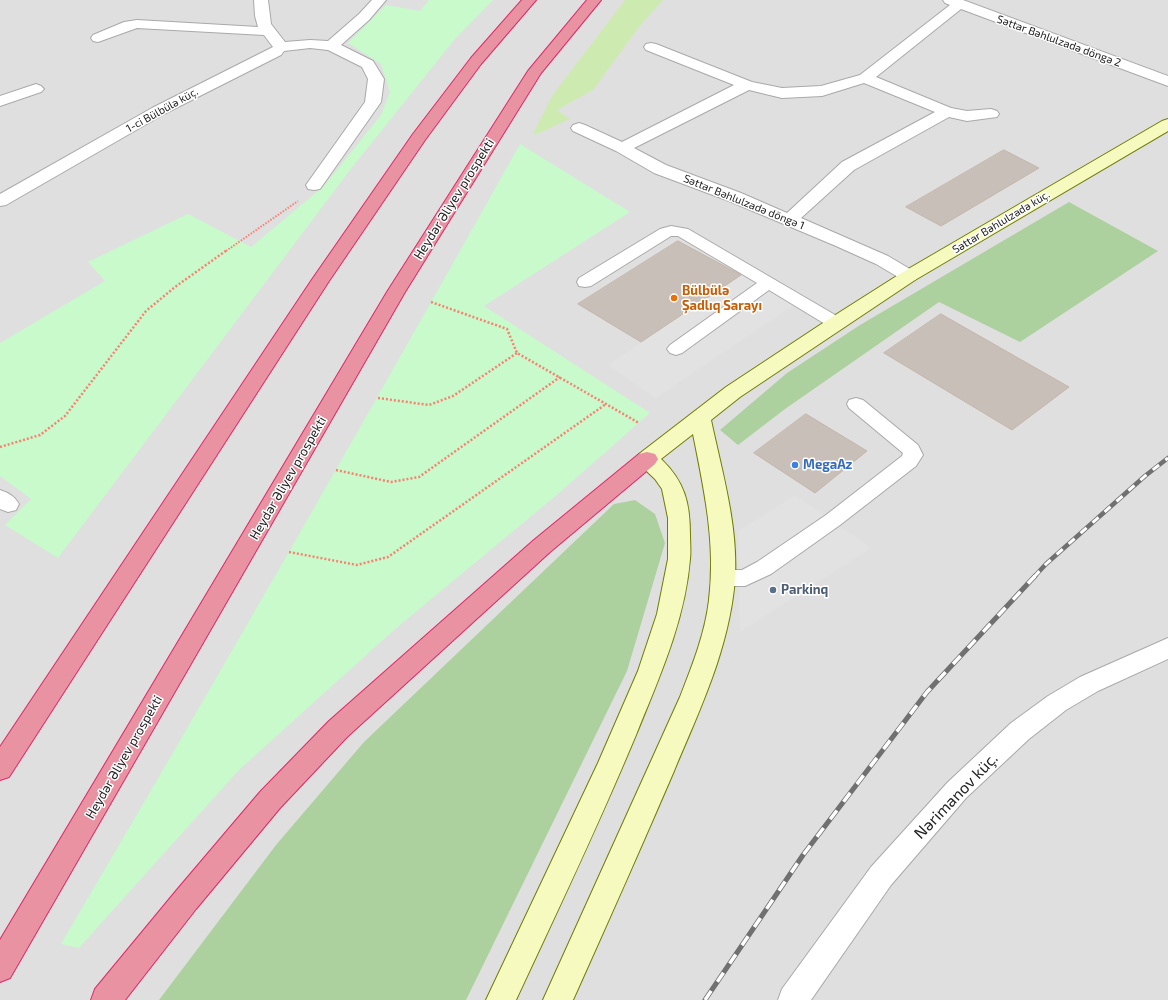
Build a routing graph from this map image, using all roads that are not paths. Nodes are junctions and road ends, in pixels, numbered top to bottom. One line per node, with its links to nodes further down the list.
1 (261, 0): 6 (street)
2 (379, 0): 8 (street)
3 (529, 0): 34 (highway)
4 (594, 0): 35 (highway, Heydər Əliyev prospekti)
5 (954, 2): 11 (street); 12 (street, Səttar Bəhlulzadə döngə 2)
6 (268, 31): 7 (street); 9 (street)
7 (98, 38)
8 (331, 46): 9 (street); 21 (street)
9 (280, 47): 22 (street, 1-ci Bülbülə küç.)
10 (651, 47): 13 (street)
11 (865, 78): 13 (street); 16 (street)
12 (1168, 81)
13 (746, 85): 20 (street)
14 (36, 89): 15 (street)
15 (0, 101)
16 (947, 112): 17 (street); 23 (street)
17 (991, 114)
18 (1168, 124): 24 (main road, Səttar Bəhlulzadə küç.)
19 (579, 128): 20 (street, Səttar Bəhlulzadə döngə 1)
20 (622, 148): 23 (street, Səttar Bəhlulzadə döngə 1)
21 (314, 185)
22 (0, 201)
23 (789, 220): 24 (street, Səttar Bəhlulzadə döngə 1)
24 (909, 276): 27 (main road, Səttar Bəhlulzadə küç.)
25 (585, 282): 26 (lane)
26 (768, 283): 27 (lane); 28 (lane)
27 (836, 323): 30 (main road, Səttar Bəhlulzadə küç.)
28 (676, 349)
29 (856, 404): 32 (lane)
30 (700, 418): 31 (main road, Səttar Bəhlulzadə küç.); 32 (main road)
31 (647, 459): 36 (highway); 37 (main road)
32 (723, 578): 38 (main road)
33 (1168, 648): 39 (street, Nərimanov küç.)
34 (0, 769)
35 (0, 968)
36 (106, 1000)
37 (501, 1000)
38 (558, 1000)
39 (794, 1000)

